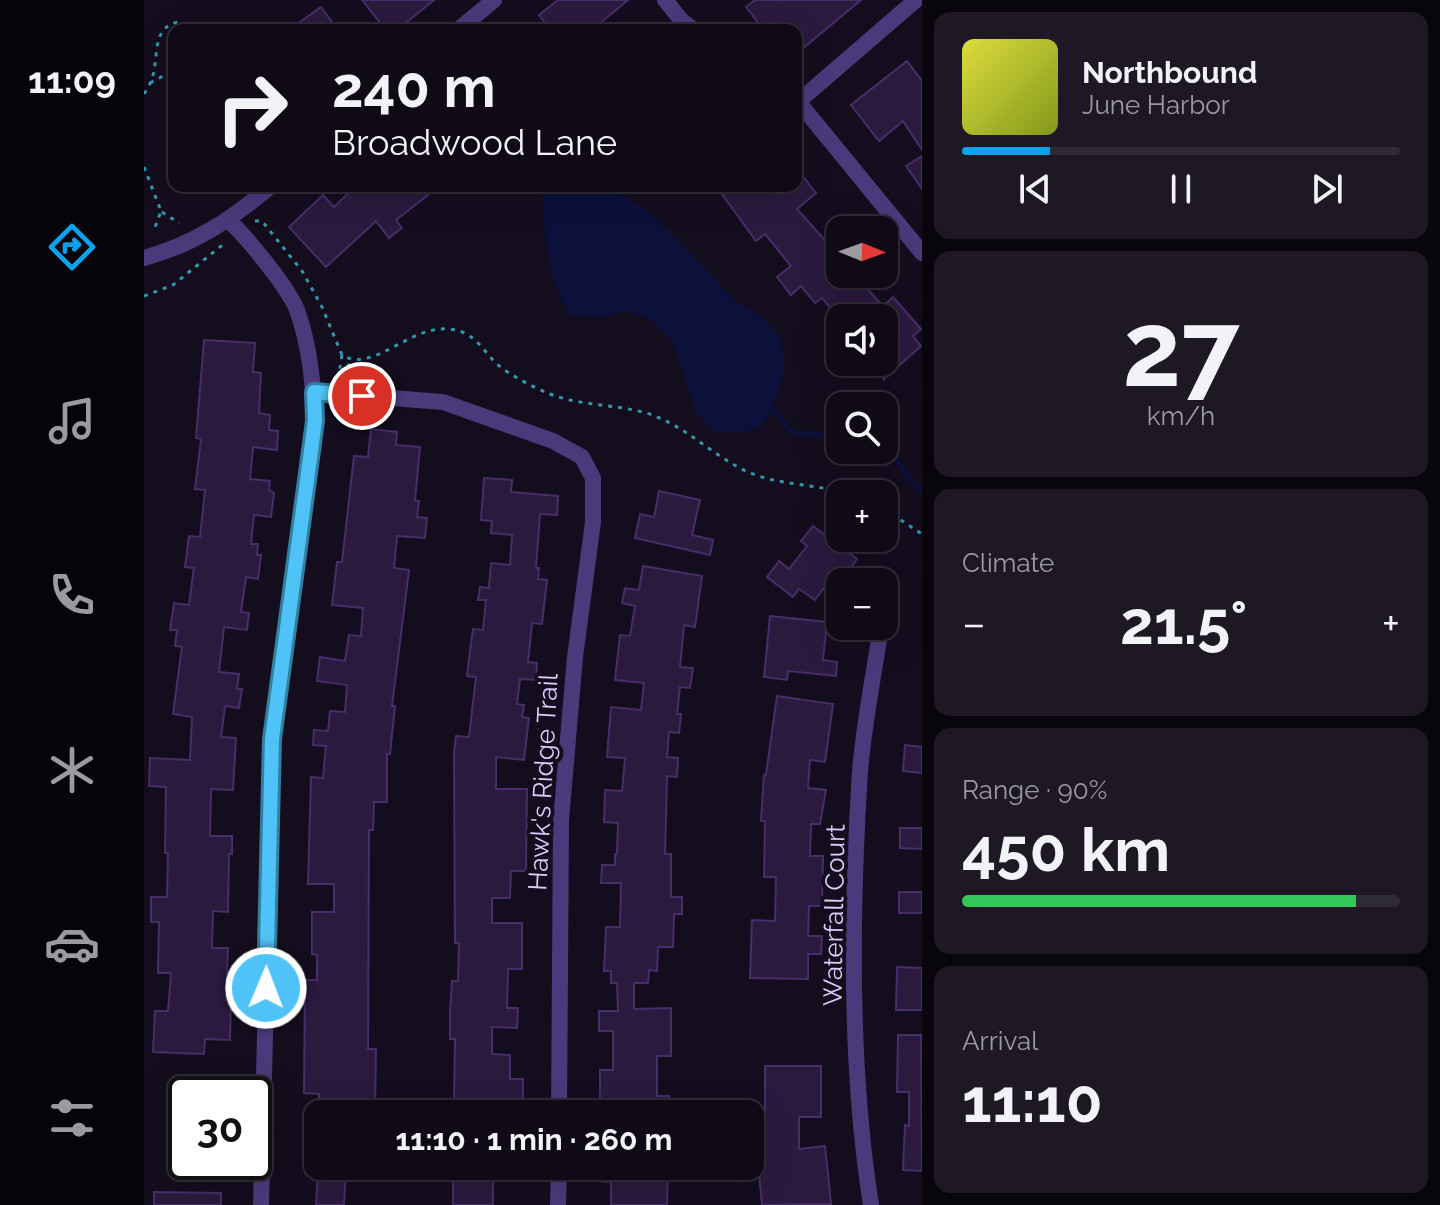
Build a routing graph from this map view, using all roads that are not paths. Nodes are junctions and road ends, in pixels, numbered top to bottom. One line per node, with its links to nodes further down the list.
1 (494, 0): 4 (street)
2 (665, 0): 5 (street)
3 (916, 0): 6 (street)
4 (465, 24)
5 (686, 24)
6 (802, 97)
7 (802, 105): 10 (street)
8 (266, 192): 9 (street)
9 (235, 226): 11 (street); 12 (street)
10 (922, 253)
11 (144, 258)
12 (314, 392): 14 (street, Hawk's Ridge Trail); 16 (street)
13 (879, 640): 18 (street, Waterfall Court)
14 (559, 1100)
15 (559, 1180): 17 (street)
16 (261, 1205)
17 (558, 1205)
18 (871, 1205)

